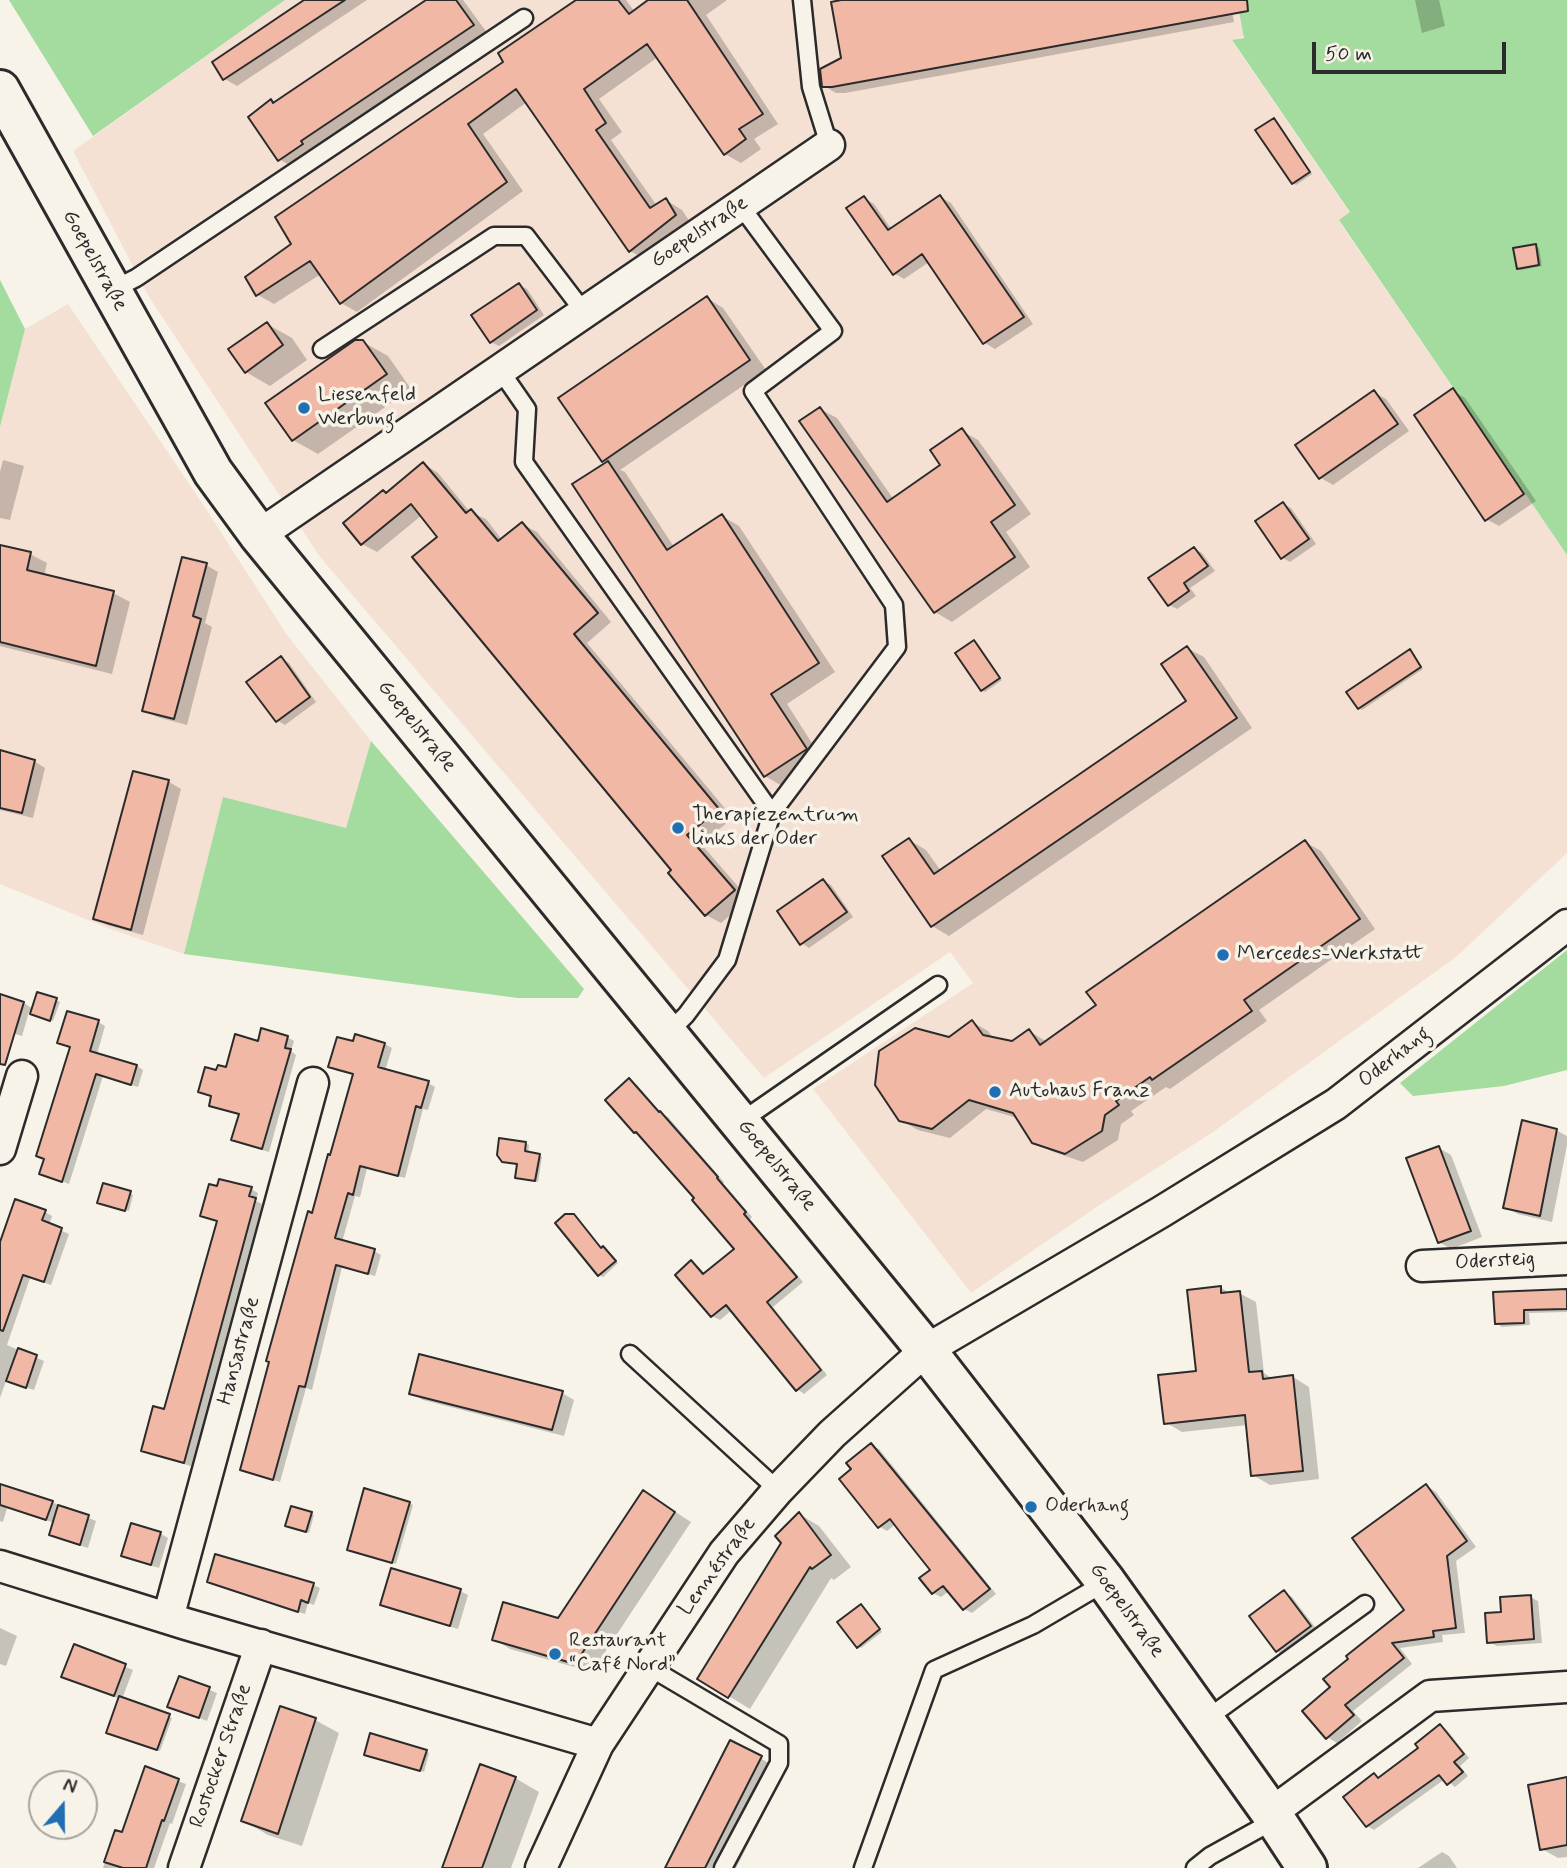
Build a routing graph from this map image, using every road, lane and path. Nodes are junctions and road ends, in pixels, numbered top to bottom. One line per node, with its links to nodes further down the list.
1 (802, 0): 4 (lane)
2 (524, 18): 6 (lane)
3 (0, 90): 6 (street, Goepelstraße)
4 (829, 145): 5 (street, Goepelstraße)
5 (740, 205): 7 (street, Goepelstraße); 11 (lane)
6 (110, 291): 10 (street, Goepelstraße)
7 (584, 312): 8 (lane); 9 (street, Goepelstraße)
8 (322, 349)
9 (500, 370): 10 (street, Goepelstraße); 11 (lane)
10 (259, 535): 14 (street, Goepelstraße)
11 (772, 813): 14 (lane)
12 (1567, 925): 21 (street, Oderhang)
13 (939, 985): 17 (lane)
14 (668, 1033): 17 (street, Goepelstraße)
15 (22, 1076): 18 (street)
16 (313, 1083): 27 (street, Hansastraße)
17 (740, 1122): 21 (street, Goepelstraße)
18 (0, 1149)
19 (1567, 1259): 20 (street, Odersteig)
20 (1422, 1266)
21 (926, 1350): 23 (street, Lennéstraße); 25 (street, Goepelstraße)
22 (630, 1354): 23 (lane)
23 (778, 1489): 29 (street, Lennéstraße)
24 (0, 1566): 27 (street)
25 (1106, 1582): 31 (street, Goepelstraße); 37 (lane)
26 (1365, 1604): 31 (lane)
27 (168, 1618): 28 (street)
28 (261, 1645): 32 (street); 34 (street, Rostocker Straße)
29 (649, 1667): 32 (street, Lennéstraße); 36 (lane)
30 (1567, 1687): 33 (street)
31 (1205, 1720): 33 (street, Goepelstraße)
32 (598, 1744): 35 (street, Lennéstraße)
33 (1273, 1817): 38 (lane); 39 (street, Goepelstraße)
34 (184, 1868)
35 (541, 1868)
36 (723, 1868)
37 (863, 1868)
38 (1195, 1868)
39 (1307, 1868)

